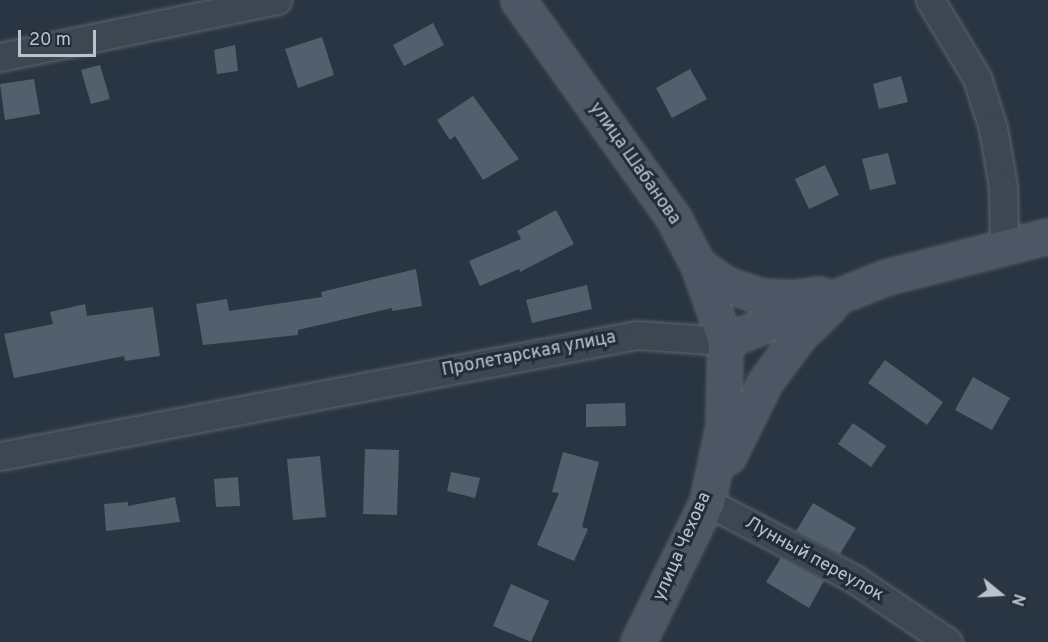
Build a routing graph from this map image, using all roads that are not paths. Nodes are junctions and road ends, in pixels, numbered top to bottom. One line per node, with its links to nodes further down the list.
1 (277, 0): 4 (street)
2 (518, 0): 7 (street, улица Шабанова)
3 (930, 0): 6 (street)
4 (0, 57)
5 (1048, 236): 6 (street, Пролетарская улица)
6 (1004, 248): 8 (street, Пролетарская улица)
7 (699, 265): 8 (street); 9 (street, улица Шабанова)
8 (847, 290): 9 (street, Пролетарская улица); 11 (street)
9 (725, 341): 10 (street, Пролетарская улица); 11 (street, улица Чехова)
10 (0, 456)
11 (707, 502): 12 (street, улица Чехова); 13 (street, Лунный переулок)
12 (638, 642)
13 (948, 642)

